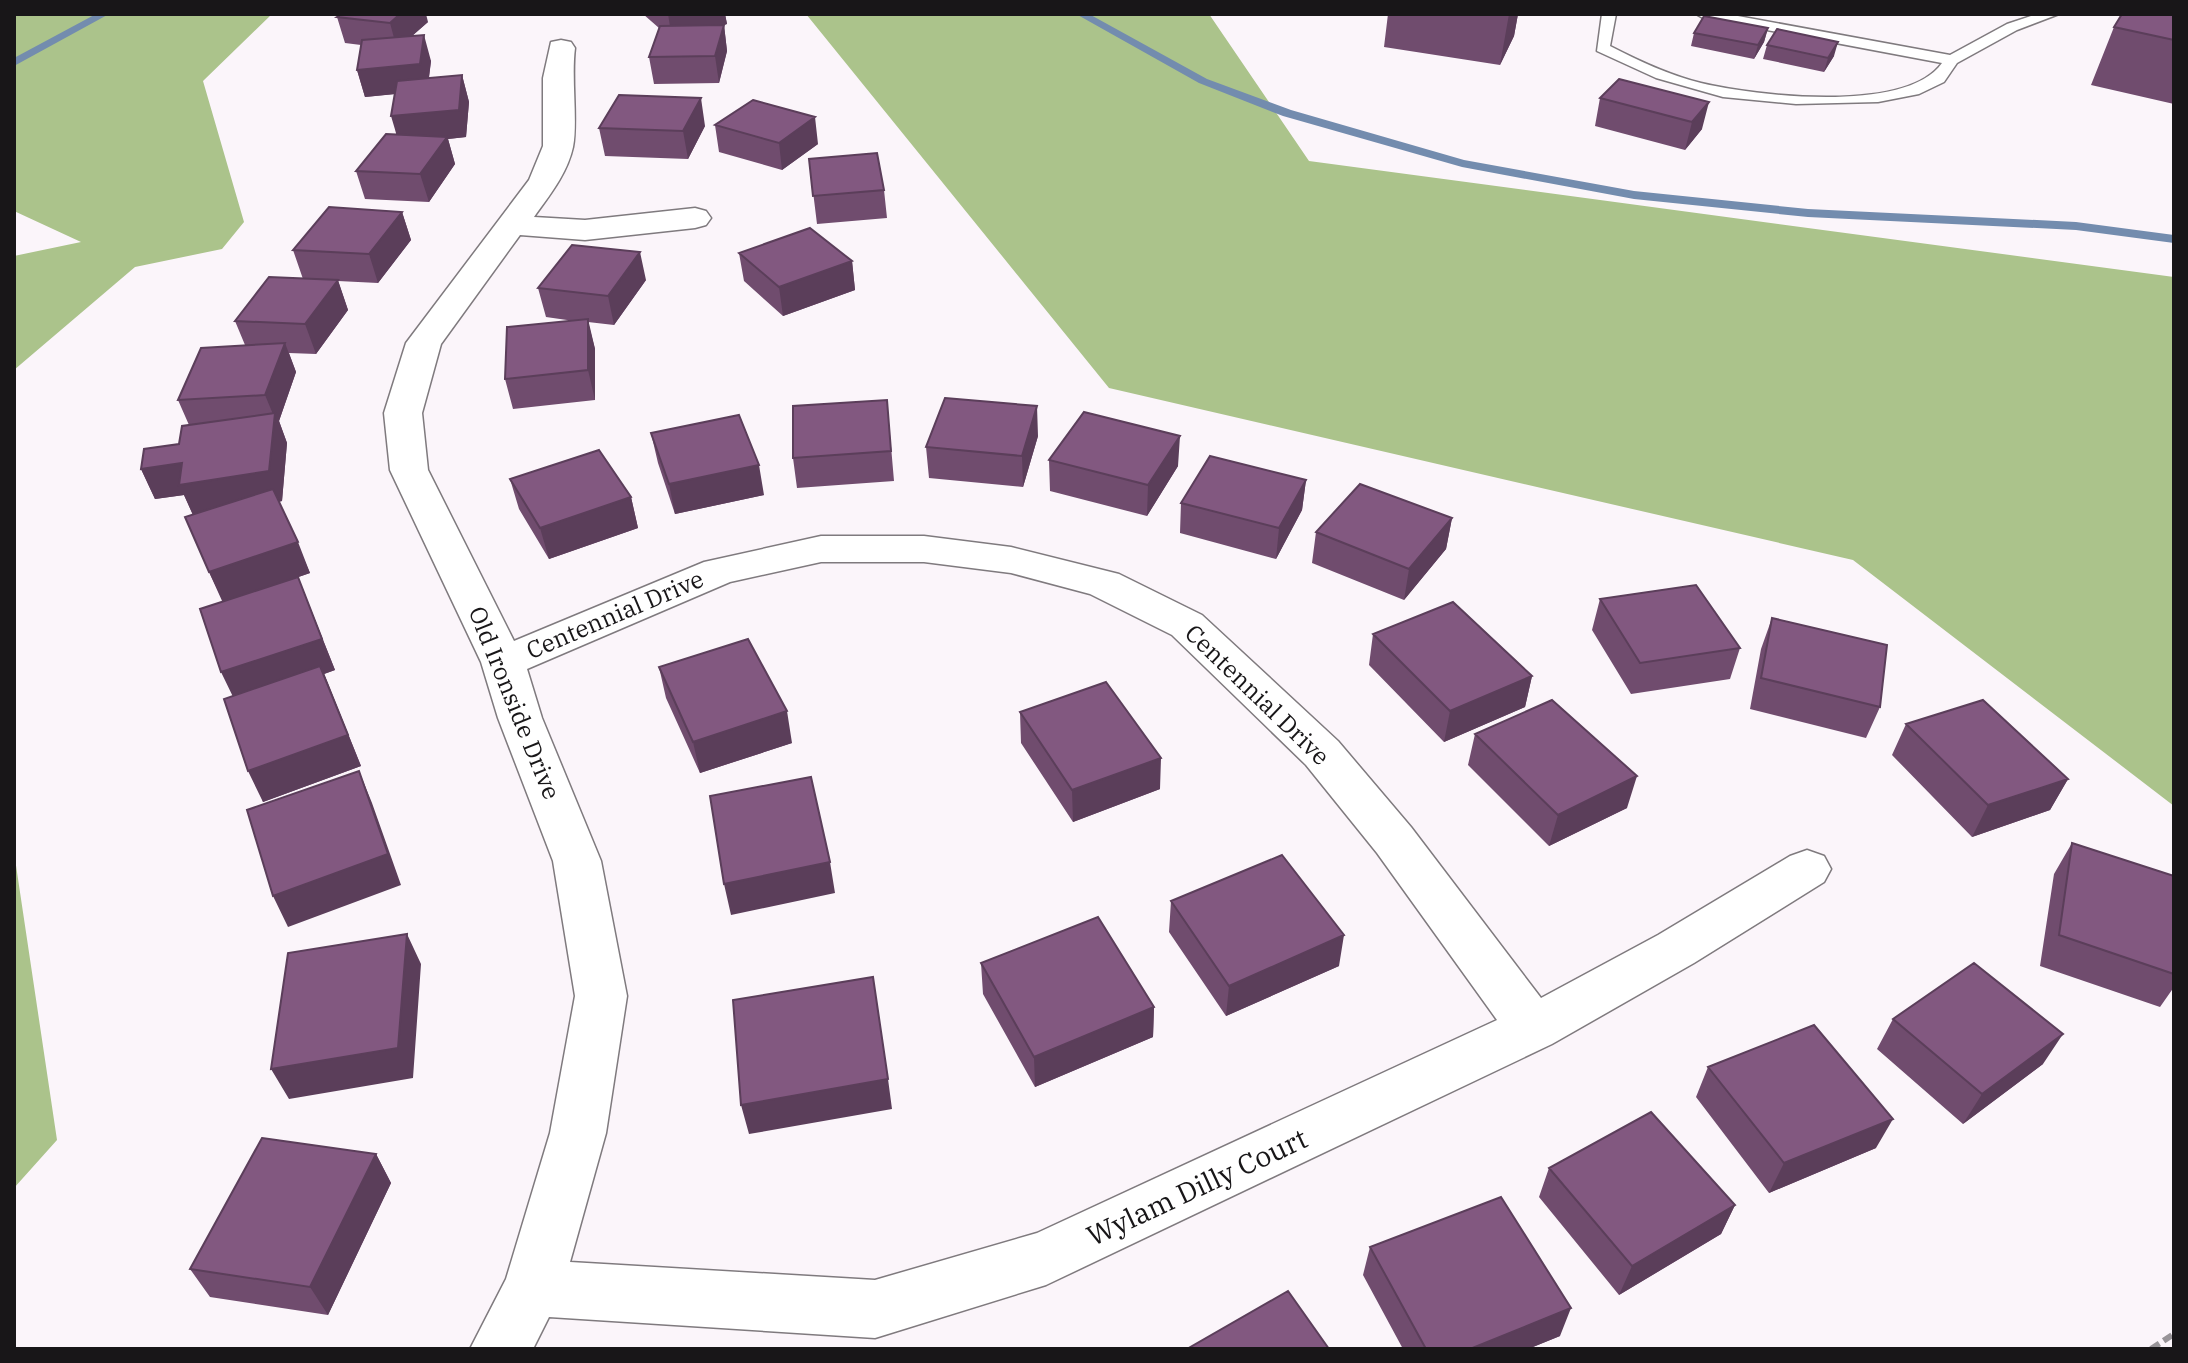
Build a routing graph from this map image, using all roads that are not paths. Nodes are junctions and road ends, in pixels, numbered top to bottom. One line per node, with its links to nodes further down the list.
1 (1609, 14): 5 (lane)
2 (1703, 14): 5 (lane)
3 (2052, 14): 5 (lane)
4 (561, 48): 7 (street, Old Ironside Drive)
5 (1952, 60)
6 (695, 218): 7 (street)
7 (510, 225): 8 (street, Old Ironside Drive)
8 (503, 662): 10 (street, Centennial Drive); 11 (street, Old Ironside Drive)
9 (1807, 869): 10 (street, Wylam Dilly Court)
10 (1533, 1028): 11 (street, Wylam Dilly Court)
11 (533, 1287): 12 (street, Old Ironside Drive)
12 (501, 1349)

